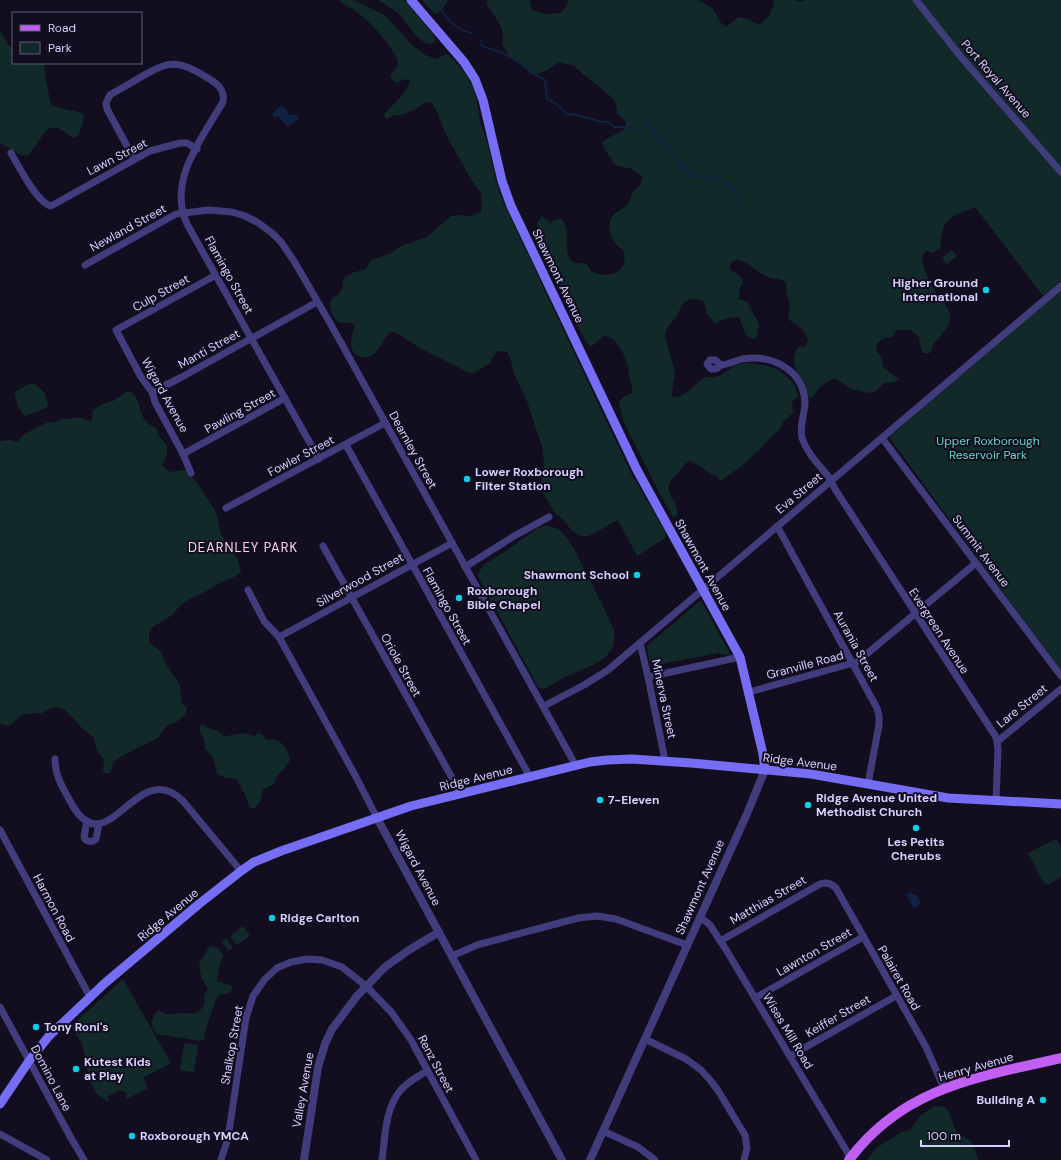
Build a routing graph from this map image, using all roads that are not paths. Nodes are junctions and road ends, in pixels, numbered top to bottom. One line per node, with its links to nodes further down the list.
1 (411, 0): 32 (main road, Shawmont Avenue)
2 (916, 0): 6 (street, Port Royal Avenue)
3 (196, 149): 5 (street, Lawn Street); 5 (street, Flamingo Street); 7 (street, Flamingo Street)
4 (11, 153): 5 (street, Lawn Street)
5 (134, 159)
6 (1061, 172)
7 (183, 213): 8 (street, Newland Street); 9 (street, Flamingo Street); 11 (street, Dearnley Street)
8 (85, 265)
9 (216, 275): 12 (street, Culp Street); 13 (street, Flamingo Street)
10 (1061, 286): 18 (street, Eva Street)
11 (317, 302): 13 (street, Manti Street); 17 (street, Dearnley Street)
12 (116, 330): 15 (street, Wigard Avenue)
13 (252, 338): 15 (street, Manti Street); 16 (street, Flamingo Street)
14 (722, 365): 23 (street, Evergreen Avenue)
15 (152, 392): 20 (street, Wigard Avenue)
16 (285, 398): 20 (street, Pawling Street); 21 (street, Flamingo Street)
17 (385, 423): 19 (street, Fowler Street); 27 (street, Dearnley Street)
18 (882, 438): 23 (street, Eva Street); 29 (street, Summit Avenue)
19 (346, 445): 21 (street, Fowler Street); 30 (street, Flamingo Street)
20 (183, 454): 22 (street, Wigard Avenue)
21 (319, 459): 24 (street, Fowler Street)
22 (191, 473)
23 (831, 482): 26 (street, Eva Street); 35 (street, Evergreen Avenue)
24 (226, 508)
25 (549, 517): 31 (street)
26 (777, 526): 32 (street, Eva Street); 39 (street, Aurania Street)
27 (452, 543): 30 (street, Silverwood Street); 31 (street, Dearnley Street)
28 (323, 546): 34 (street, Oriole Street)
29 (976, 562): 35 (street, Granville Road); 40 (street, Summit Avenue)
30 (412, 564): 34 (street, Silverwood Street); 50 (street, Flamingo Street)
31 (466, 567): 44 (street, Dearnley Street)
32 (703, 589): 37 (street, Eva Street); 38 (main road, Shawmont Avenue)
33 (248, 590): 36 (street, Wigard Avenue)
34 (351, 598): 36 (street, Silverwood Street); 52 (street, Oriole Street)
35 (915, 614): 39 (street, Granville Road); 45 (street, Evergreen Avenue)
36 (279, 637): 55 (street, Wigard Avenue)
37 (640, 643): 41 (street, Minerva Street); 44 (street, Eva Street)
38 (740, 657): 41 (street); 43 (main road, Shawmont Avenue)
39 (853, 663): 43 (street, Granville Road); 51 (street, Aurania Street)
40 (1061, 676)
41 (648, 677): 47 (street, Minerva Street)
42 (1061, 689): 45 (street, Lare Street)
43 (749, 692): 49 (main road, Shawmont Avenue)
44 (544, 706): 48 (street, Dearnley Street)
45 (998, 741): 53 (street)
46 (55, 759): 56 (street)
47 (665, 760): 48 (main road, Ridge Avenue); 49 (main road, Ridge Avenue)
48 (576, 766): 50 (main road, Ridge Avenue)
49 (765, 770): 51 (main road, Ridge Avenue); 61 (street, Shawmont Avenue)
50 (530, 777): 52 (main road, Ridge Avenue)
51 (868, 784): 53 (main road, Ridge Avenue)
52 (461, 794): 55 (main road, Ridge Avenue)
53 (996, 801): 54 (main road, Ridge Avenue)
54 (1061, 804)
55 (377, 818): 59 (main road, Ridge Avenue); 62 (street, Wigard Avenue)
56 (87, 821): 57 (street); 57 (street)
57 (99, 824): 59 (street)
58 (0, 830): 69 (street, Harmon Road)
59 (241, 872): 69 (main road, Ridge Avenue)
60 (829, 883): 63 (street, Palairet Road); 64 (street, Matthias Street)
61 (700, 917): 64 (street, Wises Mill Road); 65 (street, Shawmont Avenue)
62 (439, 932): 66 (street, Wigard Avenue); 67 (street, Valley Avenue)
63 (863, 937): 68 (street, Palairet Road); 70 (street, Lawnton Street)
64 (720, 941): 70 (street, Wises Mill Road)
65 (688, 945): 66 (street); 72 (street, Shawmont Avenue)
66 (452, 956): 88 (street, Wigard Avenue)
67 (366, 986): 76 (street, Renz Street); 84 (street, Shalkop Street); 85 (street, Valley Avenue)
68 (896, 996): 73 (street, Keiffer Street); 77 (street, Palairet Road)
69 (90, 997): 75 (main road, Ridge Avenue)
70 (755, 998): 73 (street, Wises Mill Road)
71 (0, 1007): 75 (street, Domino Lane)
72 (645, 1039): 79 (street, Shawmont Avenue); 91 (street)
73 (790, 1056): 81 (street, Wises Mill Road)
74 (1061, 1058): 77 (main road, Henry Avenue)
75 (29, 1061): 78 (main road, Ridge Avenue); 83 (street, Domino Lane)
76 (427, 1071): 86 (street); 87 (street, Renz Street)
77 (944, 1088): 81 (main road, Henry Avenue)
78 (0, 1104)
79 (603, 1131): 89 (street, Shawmont Avenue); 90 (street)
80 (0, 1134): 82 (street)
81 (851, 1159)
82 (47, 1160)
83 (84, 1160)
84 (221, 1160)
85 (304, 1160)
86 (382, 1160)
87 (476, 1160)
88 (562, 1160)
89 (590, 1160)
90 (656, 1160)
91 (744, 1160)

